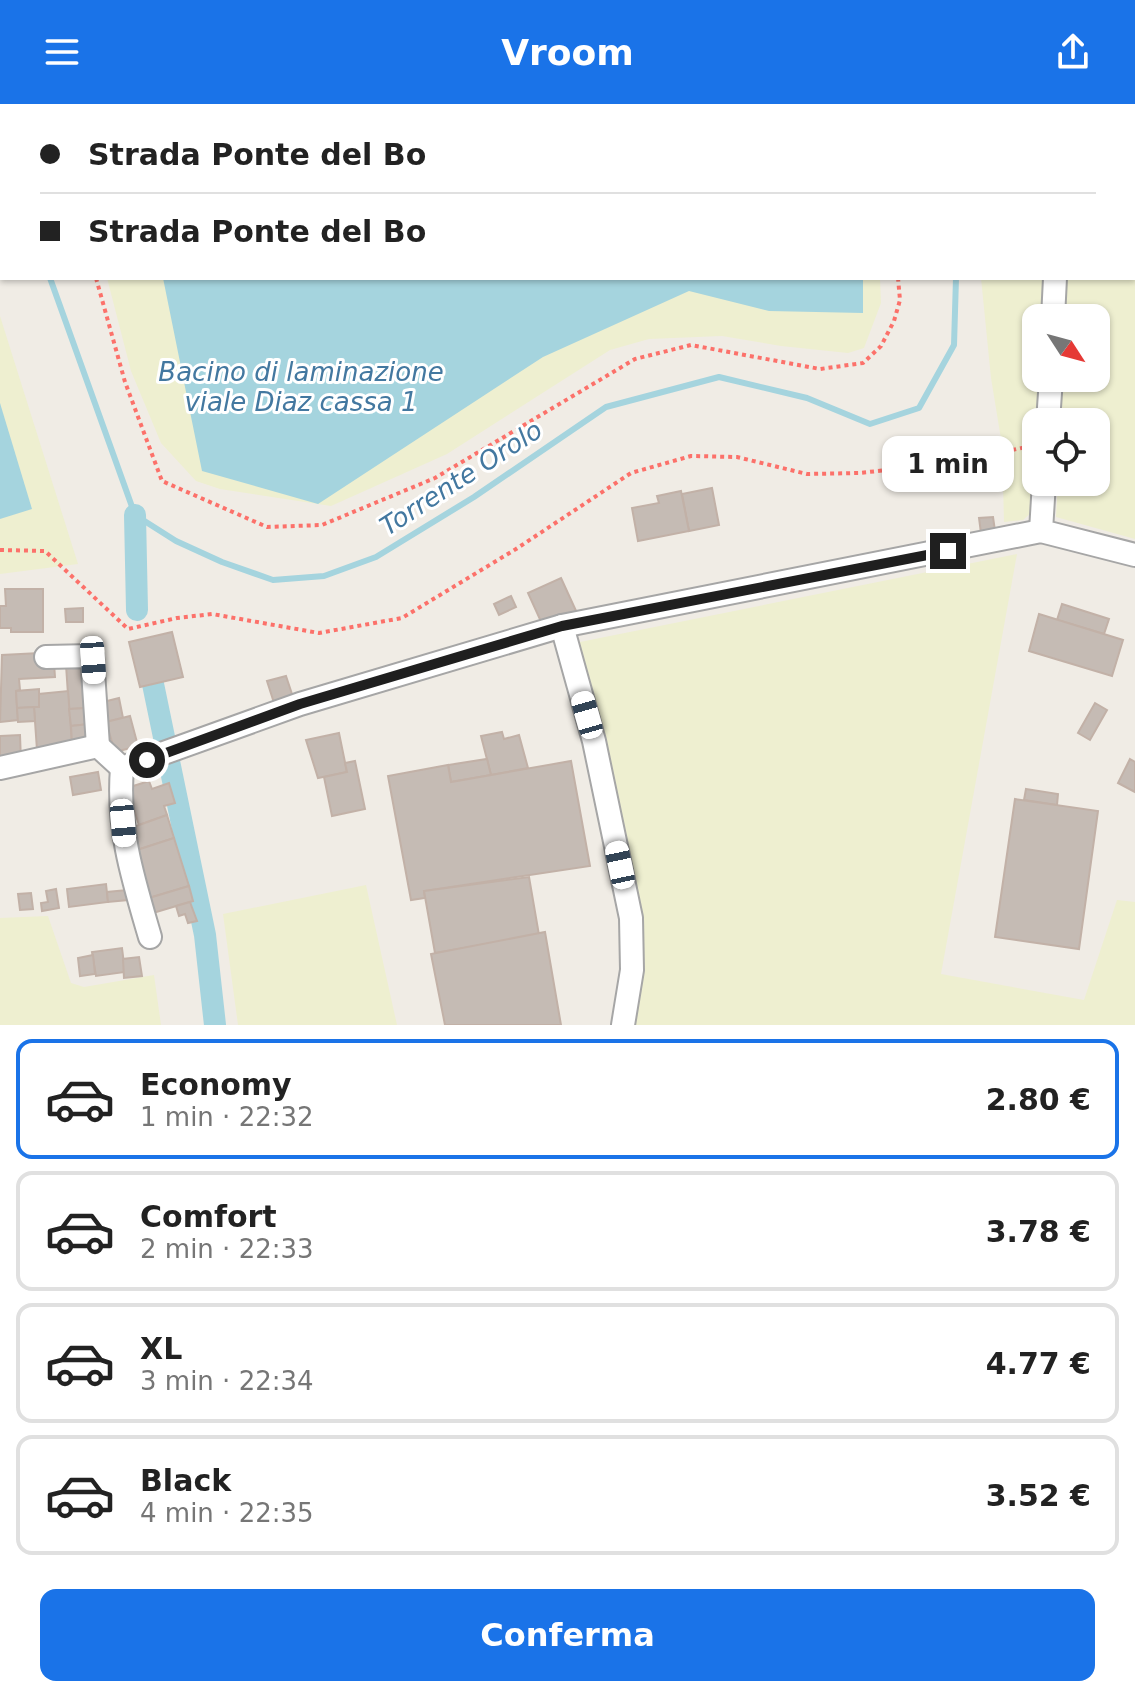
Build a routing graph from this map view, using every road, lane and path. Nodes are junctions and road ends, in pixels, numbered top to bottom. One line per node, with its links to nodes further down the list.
1 (97, 280): 2 (path)
2 (898, 280)
3 (1055, 280): 4 (street)
4 (1054, 304)
5 (1022, 448): 8 (path)
6 (1043, 496): 7 (street)
7 (1041, 531): 9 (street); 10 (street)
8 (0, 550)
9 (1135, 555)
10 (562, 626): 14 (street); 16 (street)
11 (46, 657): 12 (street)
12 (98, 746): 13 (street); 14 (street)
13 (0, 768)
14 (122, 768): 15 (street)
15 (150, 937)
16 (623, 1025)

